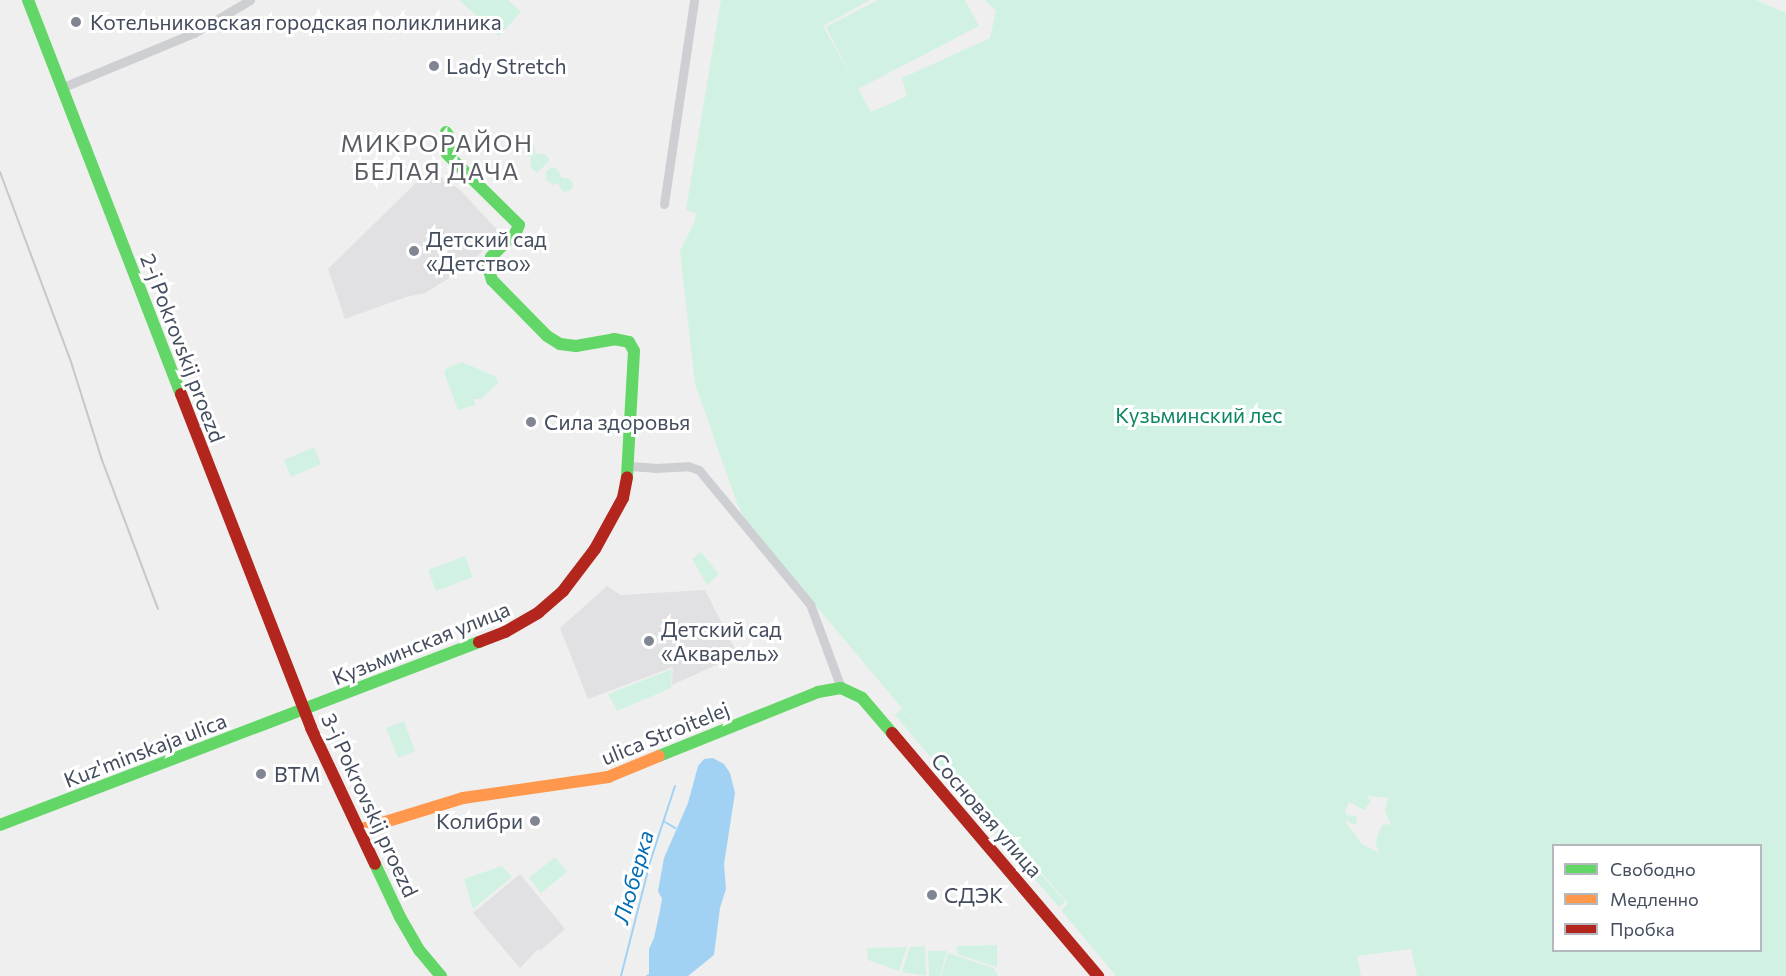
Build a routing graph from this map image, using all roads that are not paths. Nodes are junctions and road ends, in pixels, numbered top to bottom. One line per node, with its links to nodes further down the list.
1 (28, 0): 4 (street, 2-j Pokrovskij proezd)
2 (250, 0): 4 (street)
3 (694, 0): 6 (street)
4 (61, 88): 9 (street, 2-j Pokrovskij proezd)
5 (446, 132): 7 (street, Кузьминская улица)
6 (664, 204)
7 (629, 466): 8 (street); 9 (street, Кузьминская улица)
8 (841, 688): 11 (street, ulica Stroitelej); 13 (street, Сосновая улица)
9 (304, 711): 10 (street, Kuz'minskaja ulica); 11 (street, 3-j Pokrovskij proezd)
10 (0, 825)
11 (359, 830): 12 (street, 3-j Pokrovskij proezd)
12 (441, 976)
13 (1098, 976)

